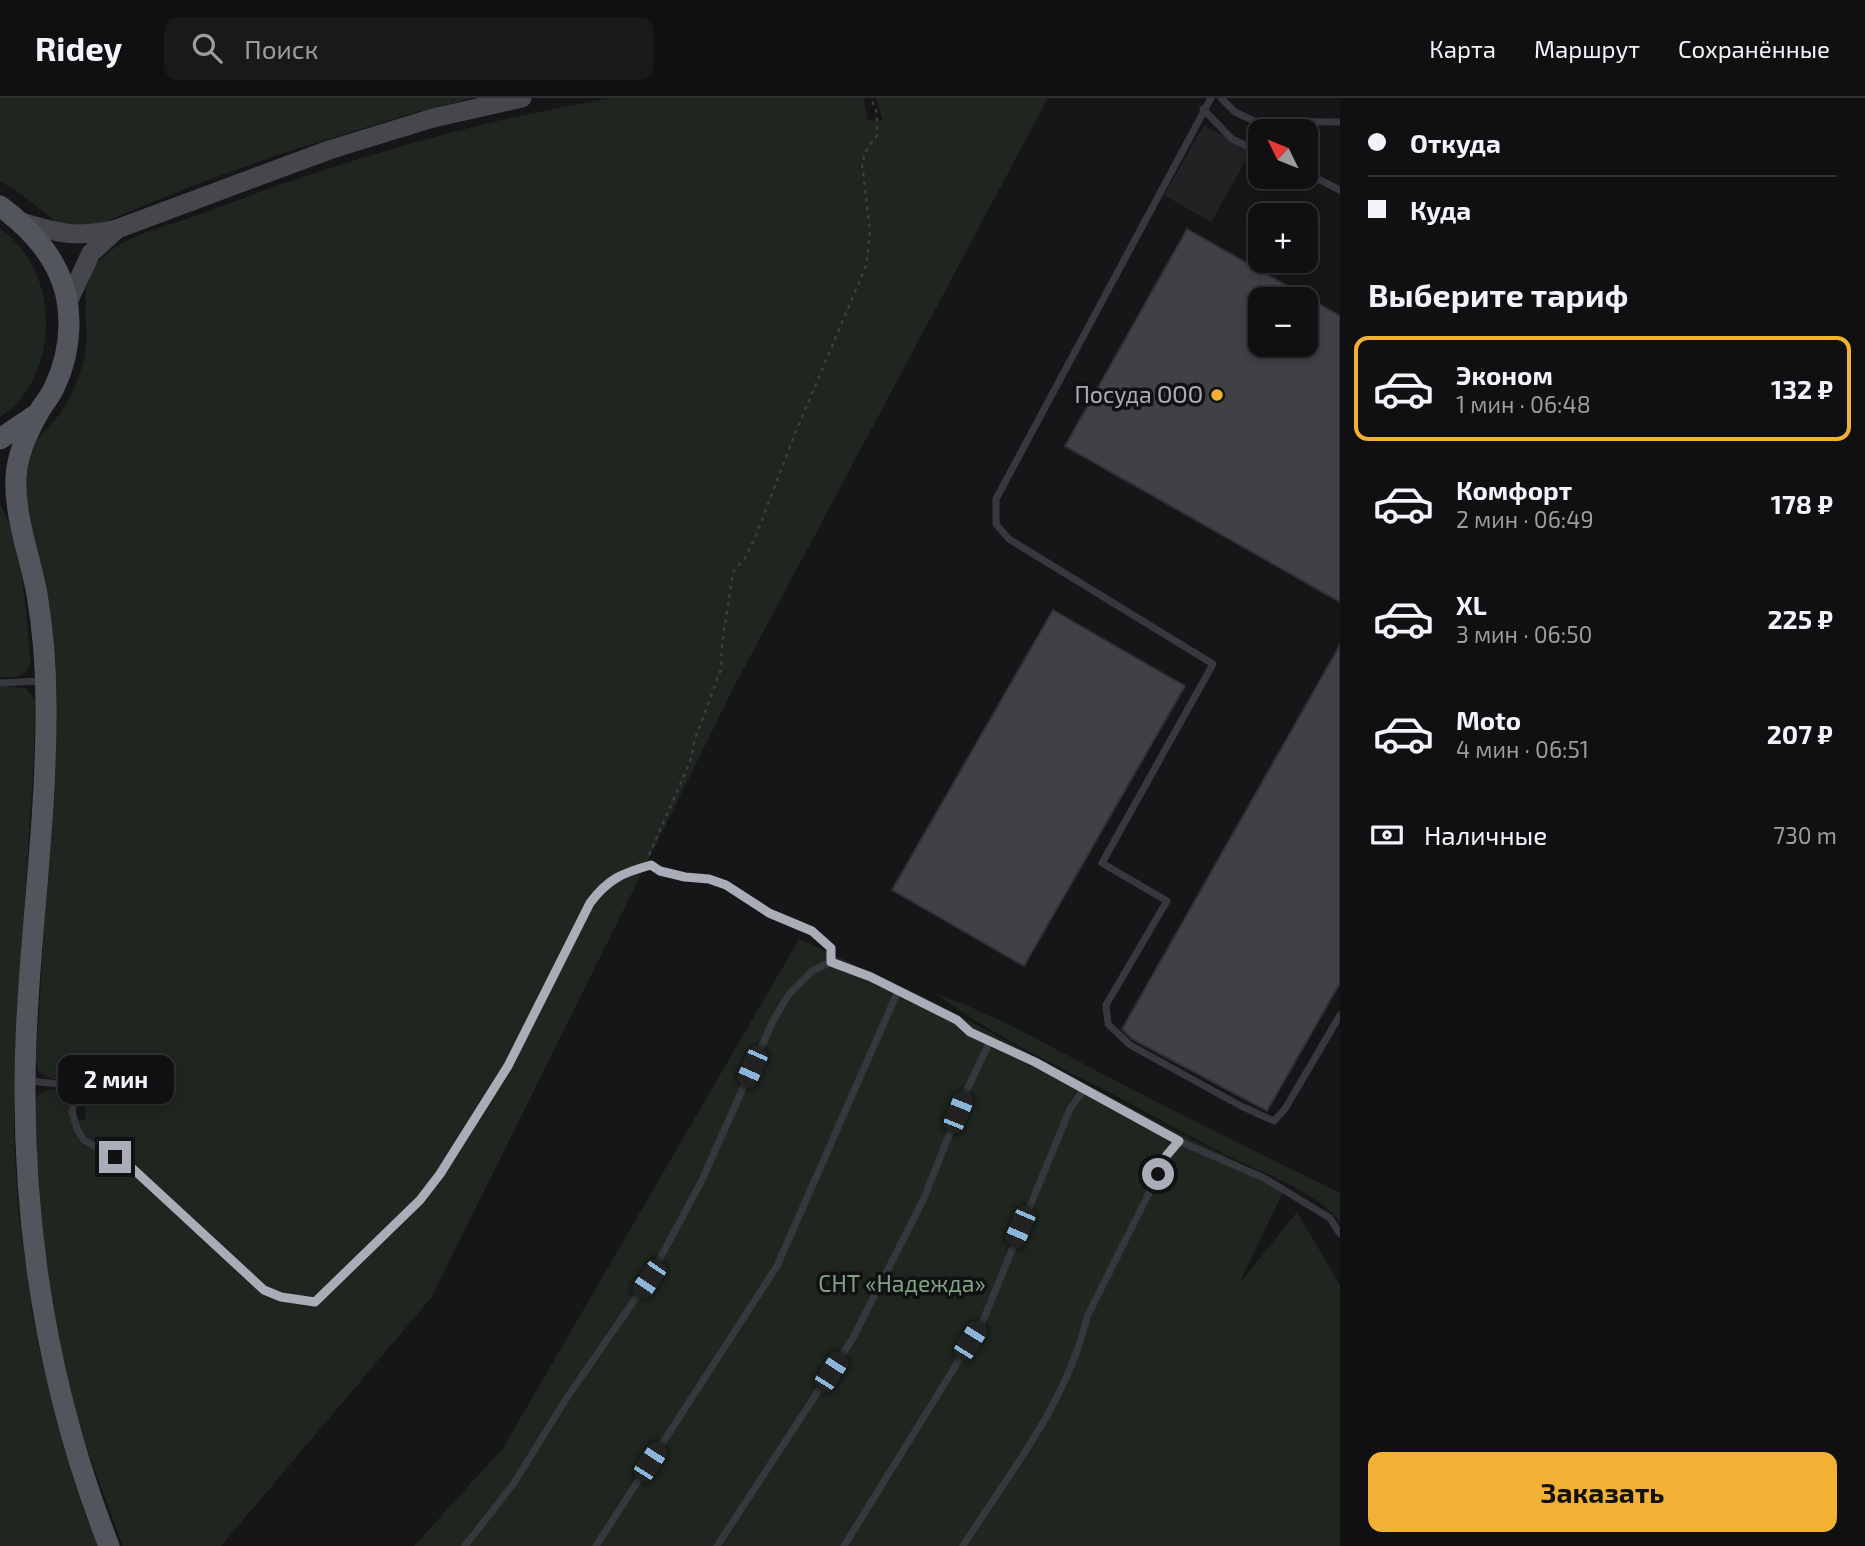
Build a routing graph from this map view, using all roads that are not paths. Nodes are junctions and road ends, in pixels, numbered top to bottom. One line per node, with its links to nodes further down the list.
1 (522, 98): 11 (main road)
2 (1211, 98): 4 (lane)
3 (1221, 98): 5 (lane)
4 (1203, 109): 6 (lane); 21 (lane)
5 (1340, 122)
6 (1248, 146)
7 (1318, 179): 8 (lane)
8 (1340, 190)
9 (0, 206): 10 (main road)
10 (24, 223): 11 (main road); 12 (main road)
11 (117, 229): 12 (main road)
12 (68, 302): 13 (main road)
13 (38, 412): 14 (main road); 16 (main road)
14 (0, 439)
15 (0, 493): 16 (main road)
16 (21, 523): 17 (main road)
17 (46, 681): 18 (lane); 23 (main road)
18 (0, 683)
19 (831, 962): 20 (lane); 23 (lane); 28 (lane)
20 (898, 991): 22 (lane); 29 (lane)
21 (1340, 1015)
22 (990, 1041): 24 (lane); 30 (lane)
23 (25, 1081): 27 (main road)
24 (1084, 1089): 25 (lane); 31 (lane)
25 (1179, 1141): 26 (lane); 32 (lane)
26 (1340, 1234)
27 (109, 1546)
28 (465, 1546)
29 (596, 1546)
30 (718, 1546)
31 (844, 1546)
32 (963, 1546)

